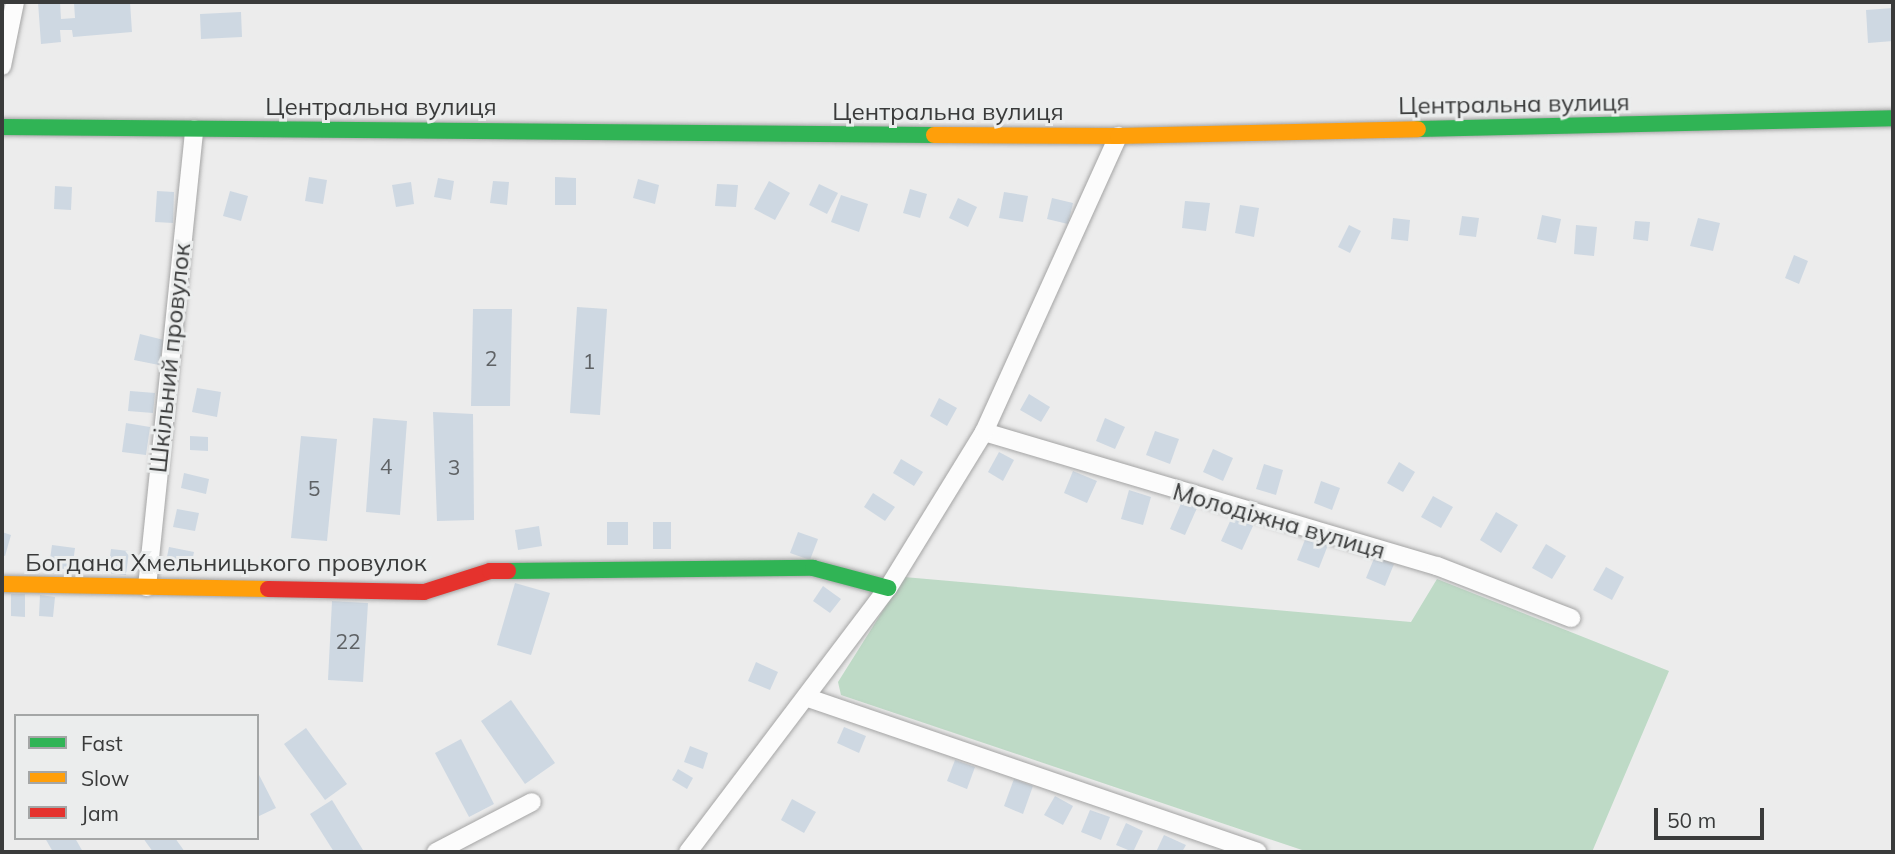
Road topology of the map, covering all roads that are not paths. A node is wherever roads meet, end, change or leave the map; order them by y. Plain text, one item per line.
1 (15, 2) edge
2 (2, 66) edge
3 (1893, 118) edge
4 (2, 127) edge
5 (194, 128) junction
6 (1118, 136) junction
7 (984, 432) junction
8 (2, 584) edge
9 (147, 587) junction
10 (888, 588) junction
11 (1571, 618) dead end
12 (807, 698) junction
13 (531, 802) dead end
14 (436, 852) edge
15 (688, 852) edge
16 (1257, 852) edge

1 - 2 street
3 - 6 street, Центральна вулиця
4 - 5 street, Центральна вулиця
5 - 6 street, Центральна вулиця
5 - 9 street, Шкільний провулок
6 - 7 street
7 - 10 street
7 - 11 street, Молодіжна вулиця
8 - 9 street, Богдана Хмельницького провулок
9 - 10 street, Богдана Хмельницького провулок
10 - 12 street
12 - 15 street
12 - 16 street
13 - 14 street

